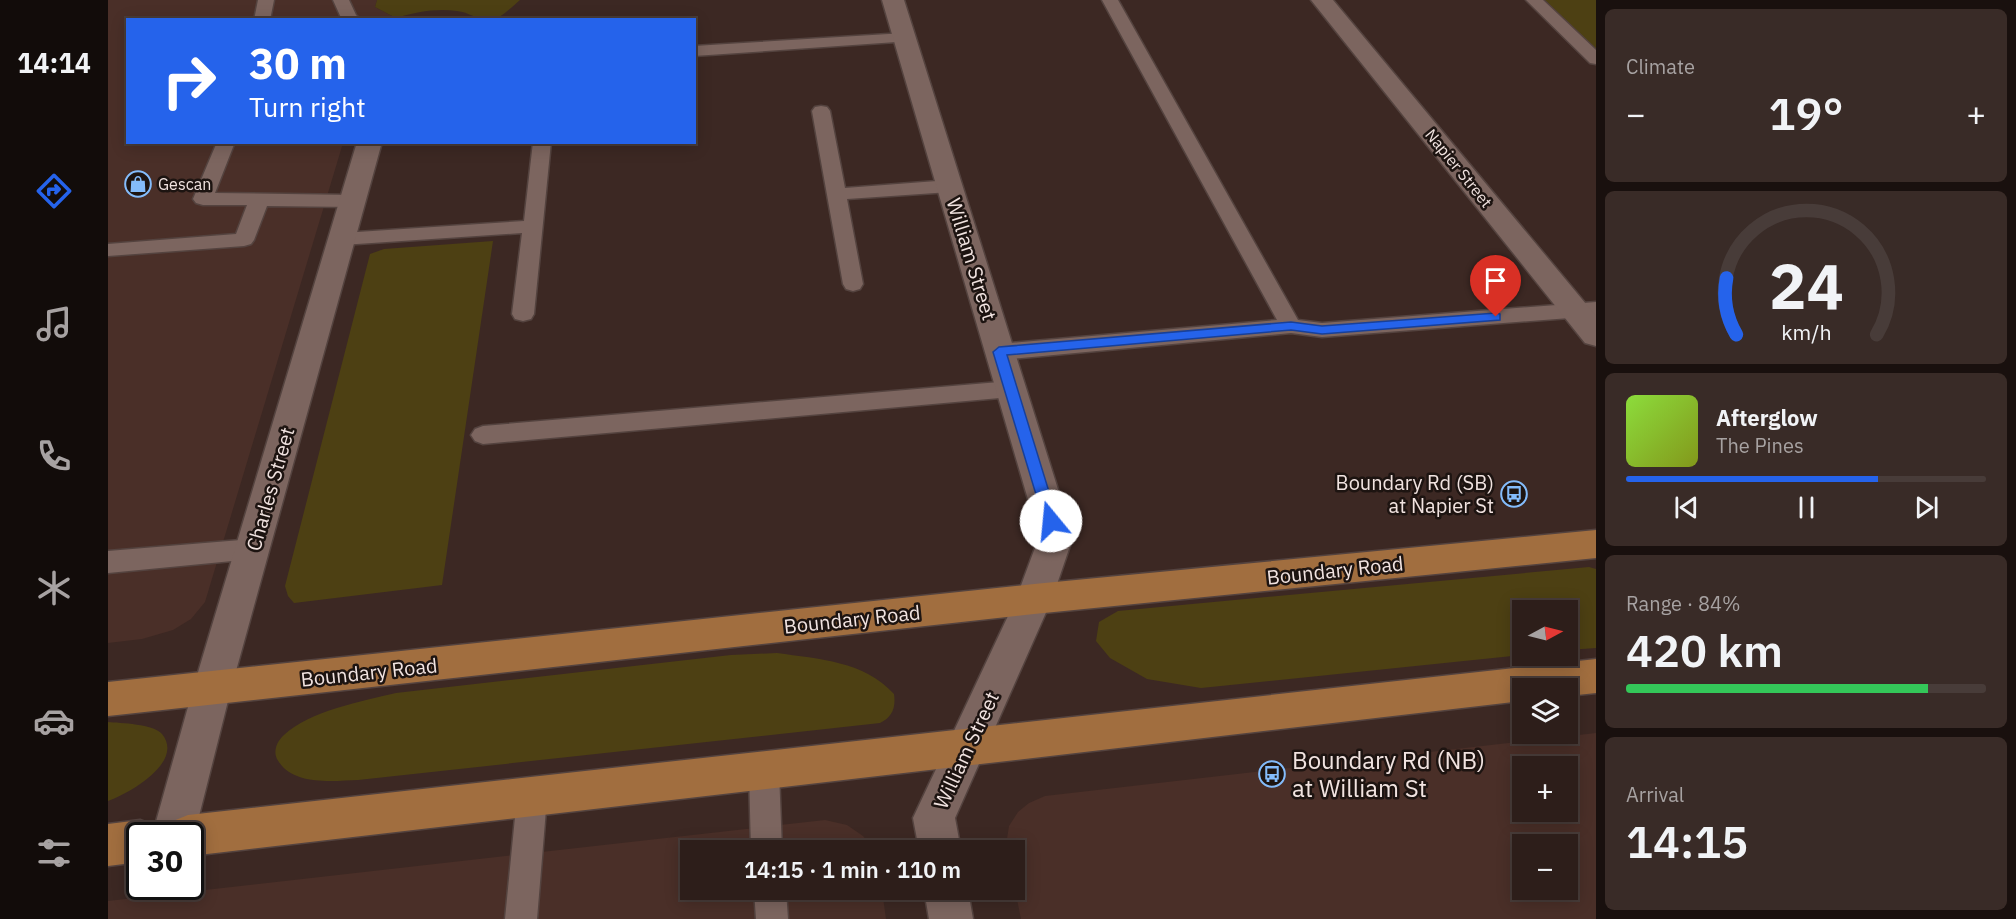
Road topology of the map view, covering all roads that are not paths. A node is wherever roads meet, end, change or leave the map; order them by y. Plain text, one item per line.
1 (266, 0) edge
2 (341, 0) edge
3 (893, 0) edge
4 (1110, 0) edge
5 (1322, 0) edge
6 (1534, 0) edge
7 (262, 18) edge
8 (349, 18) edge
9 (905, 38) junction
10 (696, 51) edge
11 (1596, 59) edge
12 (821, 111) dead end
13 (225, 144) edge
14 (369, 144) edge
15 (542, 144) edge
16 (950, 186) junction
17 (836, 194) junction
18 (259, 200) junction
19 (353, 201) junction
20 (533, 226) junction
21 (342, 239) junction
22 (108, 250) edge
23 (853, 284) dead end
24 (1586, 310) edge
25 (523, 314) dead end
26 (1291, 326) junction
27 (1596, 336) edge
28 (999, 352) junction
29 (1011, 389) junction
30 (483, 435) dead end
31 (1596, 544) edge
32 (252, 549) junction
33 (108, 562) edge
34 (1034, 600) junction
35 (1596, 676) edge
36 (212, 688) junction
37 (108, 699) edge
38 (968, 748) junction
39 (765, 772) junction
40 (532, 797) junction
41 (177, 822) edge
42 (204, 834) edge
43 (767, 840) edge
44 (938, 840) edge
45 (126, 843) edge
46 (108, 845) edge
47 (771, 900) edge
48 (948, 900) edge
49 (521, 919) edge
50 (772, 919) edge
51 (951, 919) edge

1 - 7 lane
2 - 8 lane
3 - 9 street, William Street
4 - 26 lane
5 - 24 street, Napier Street
6 - 11 lane
9 - 10 lane
9 - 16 street, William Street
12 - 17 lane
13 - 18 lane
14 - 19 street, Charles Street
15 - 20 lane
16 - 17 lane
16 - 28 street, William Street
17 - 23 lane
18 - 19 lane
18 - 22 lane
19 - 21 street, Charles Street
20 - 21 lane
20 - 25 lane
21 - 32 street, Charles Street
24 - 26 lane
24 - 27 street, Napier Street
26 - 28 lane
28 - 29 street, William Street
29 - 30 lane
29 - 34 street, William Street
31 - 34 main road, Boundary Road
32 - 33 lane
32 - 36 street, Charles Street
34 - 36 main road, Boundary Road
34 - 38 street, William Street
35 - 38 main road
36 - 37 main road, Boundary Road
36 - 41 street, Charles Street
38 - 39 main road
38 - 44 street, William Street
39 - 40 main road
39 - 43 lane
40 - 42 main road
40 - 49 lane
45 - 46 main road
47 - 50 lane
48 - 51 street

